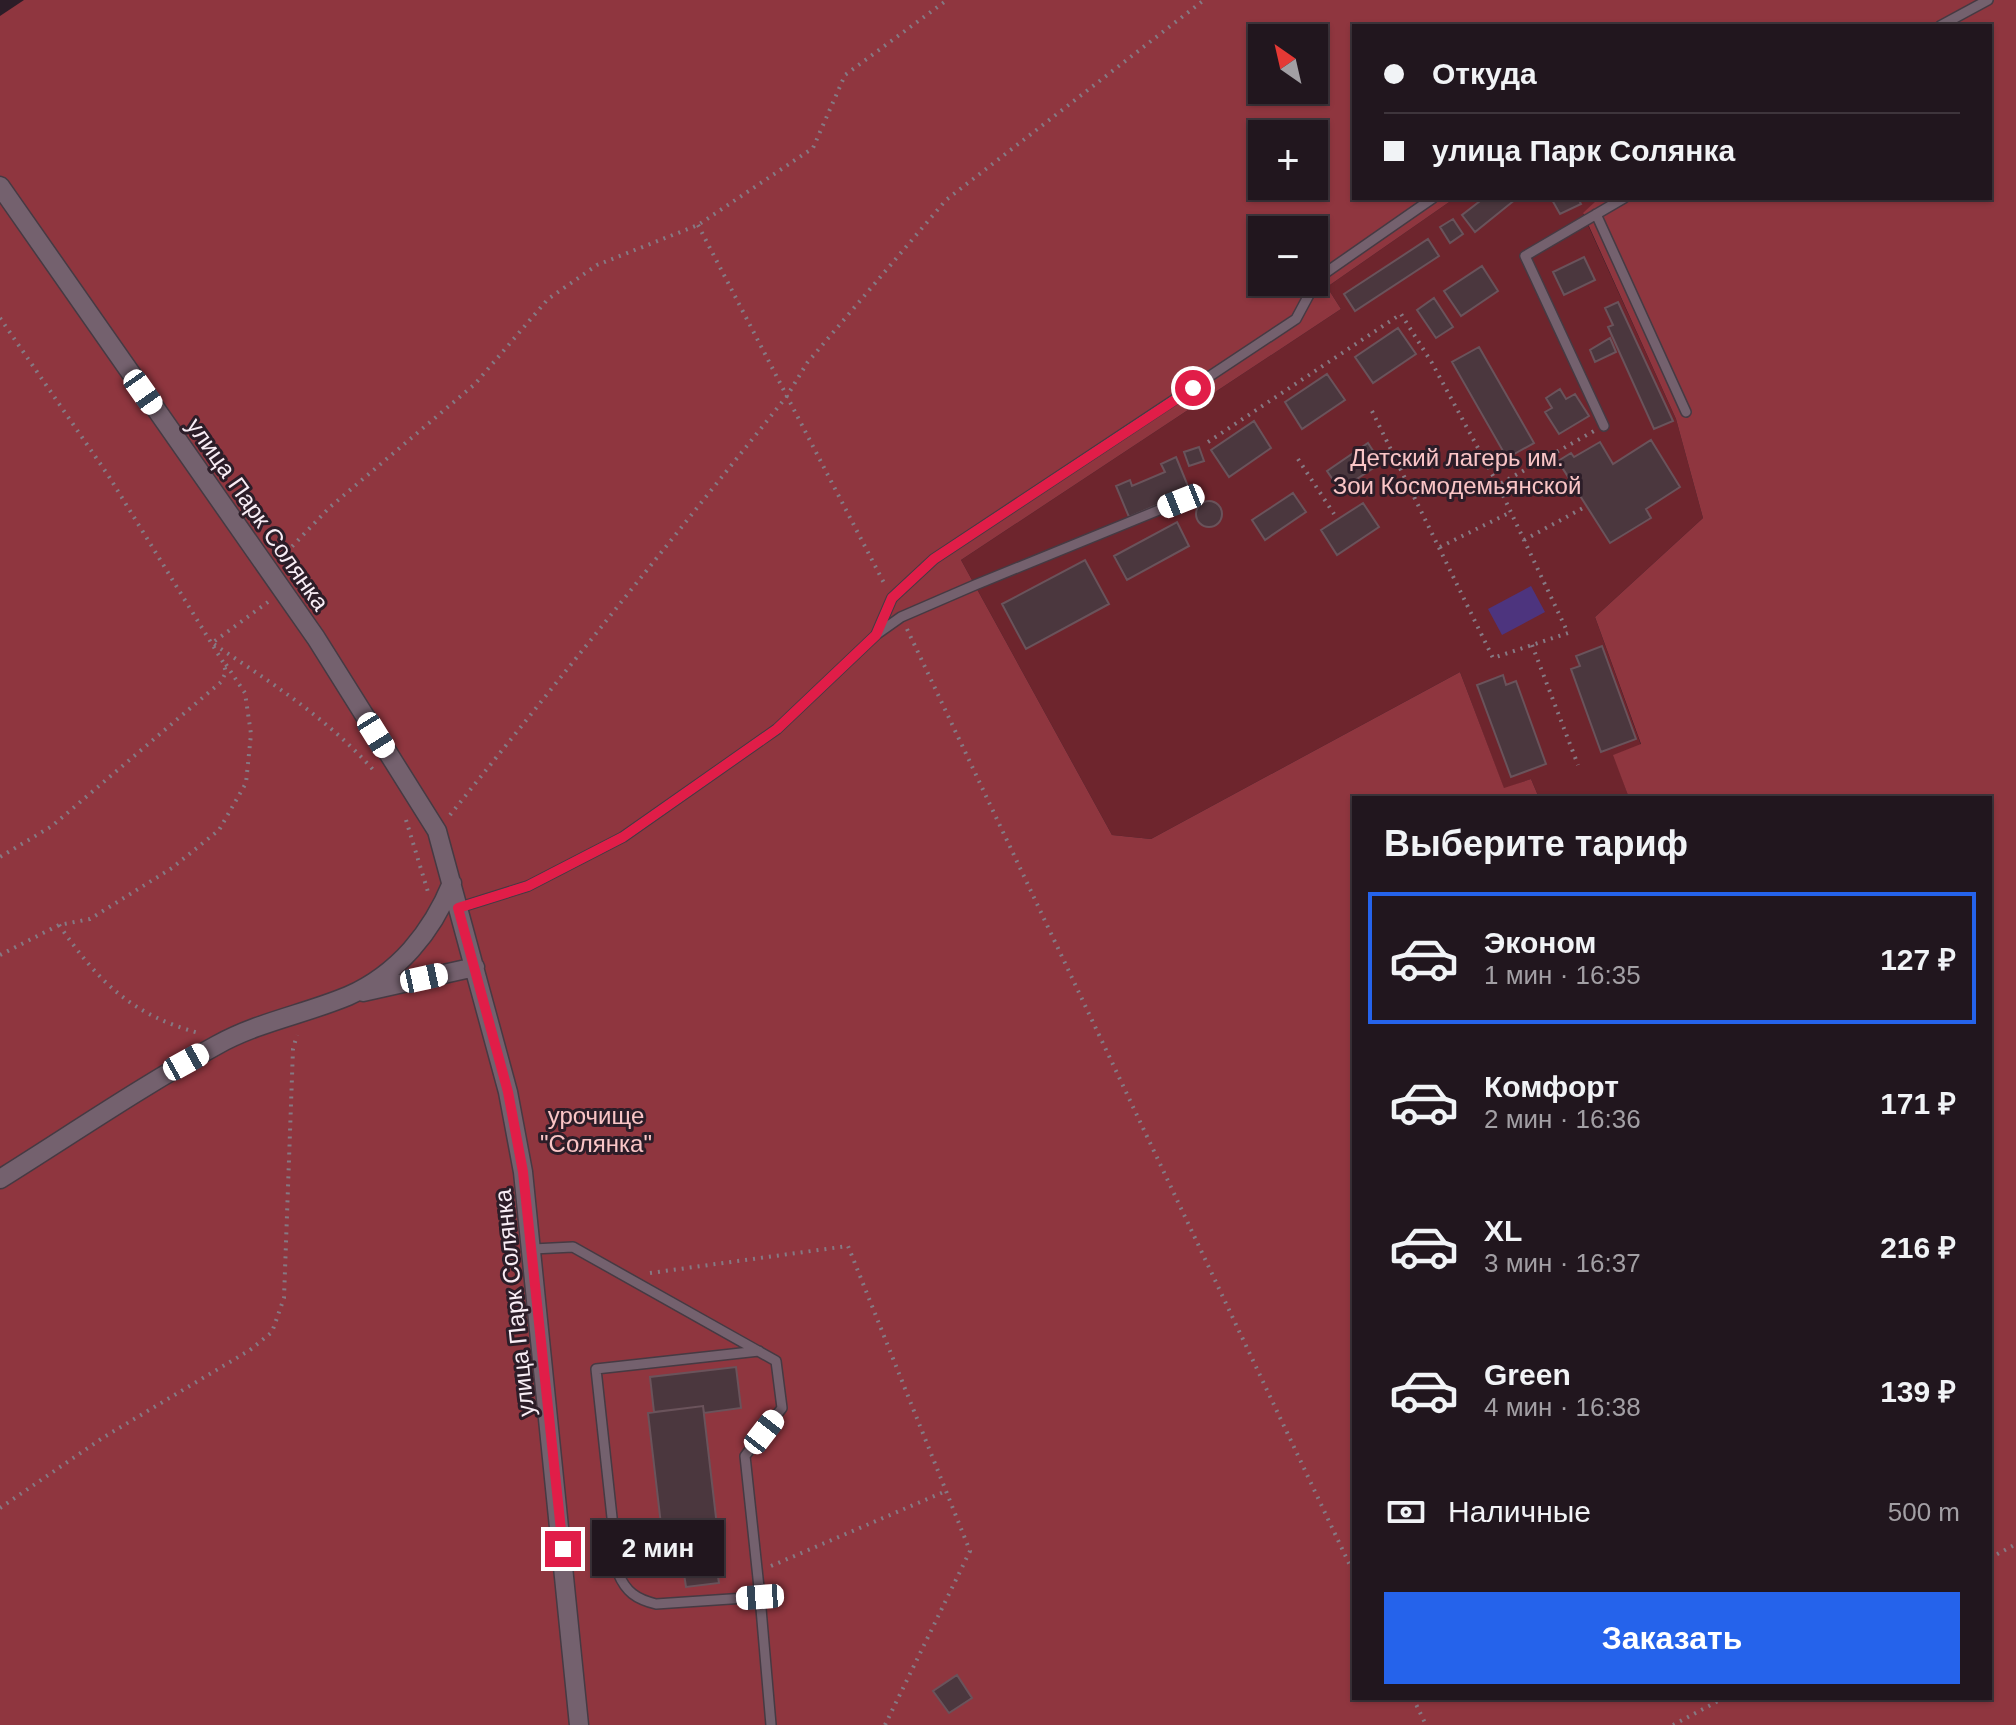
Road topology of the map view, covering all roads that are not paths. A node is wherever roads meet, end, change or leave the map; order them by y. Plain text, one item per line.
1 (1988, 0) edge
2 (1944, 24) edge
3 (0, 186) edge
4 (1430, 200) edge
5 (1620, 200) edge
6 (1596, 214) junction
7 (1686, 412) dead end
8 (1604, 426) road end
9 (1181, 501) dead end
10 (876, 635) junction
11 (452, 883) junction
12 (458, 908) junction
13 (475, 967) junction
14 (348, 996) junction
15 (0, 1179) edge
16 (533, 1249) junction
17 (759, 1351) junction
18 (760, 1597) junction
19 (579, 1725) edge
20 (771, 1725) edge

1 - 2 lane
3 - 11 street, улица Парк Солянка
4 - 10 lane
5 - 6 lane
6 - 7 lane
6 - 8 lane
9 - 10 lane
10 - 12 lane
11 - 12 street, улица Парк Солянка
11 - 14 street
12 - 13 street, улица Парк Солянка
13 - 14 street
13 - 16 street, улица Парк Солянка
14 - 15 street
16 - 17 lane
16 - 19 street, улица Парк Солянка
17 - 18 lane
17 - 18 lane
18 - 20 lane

